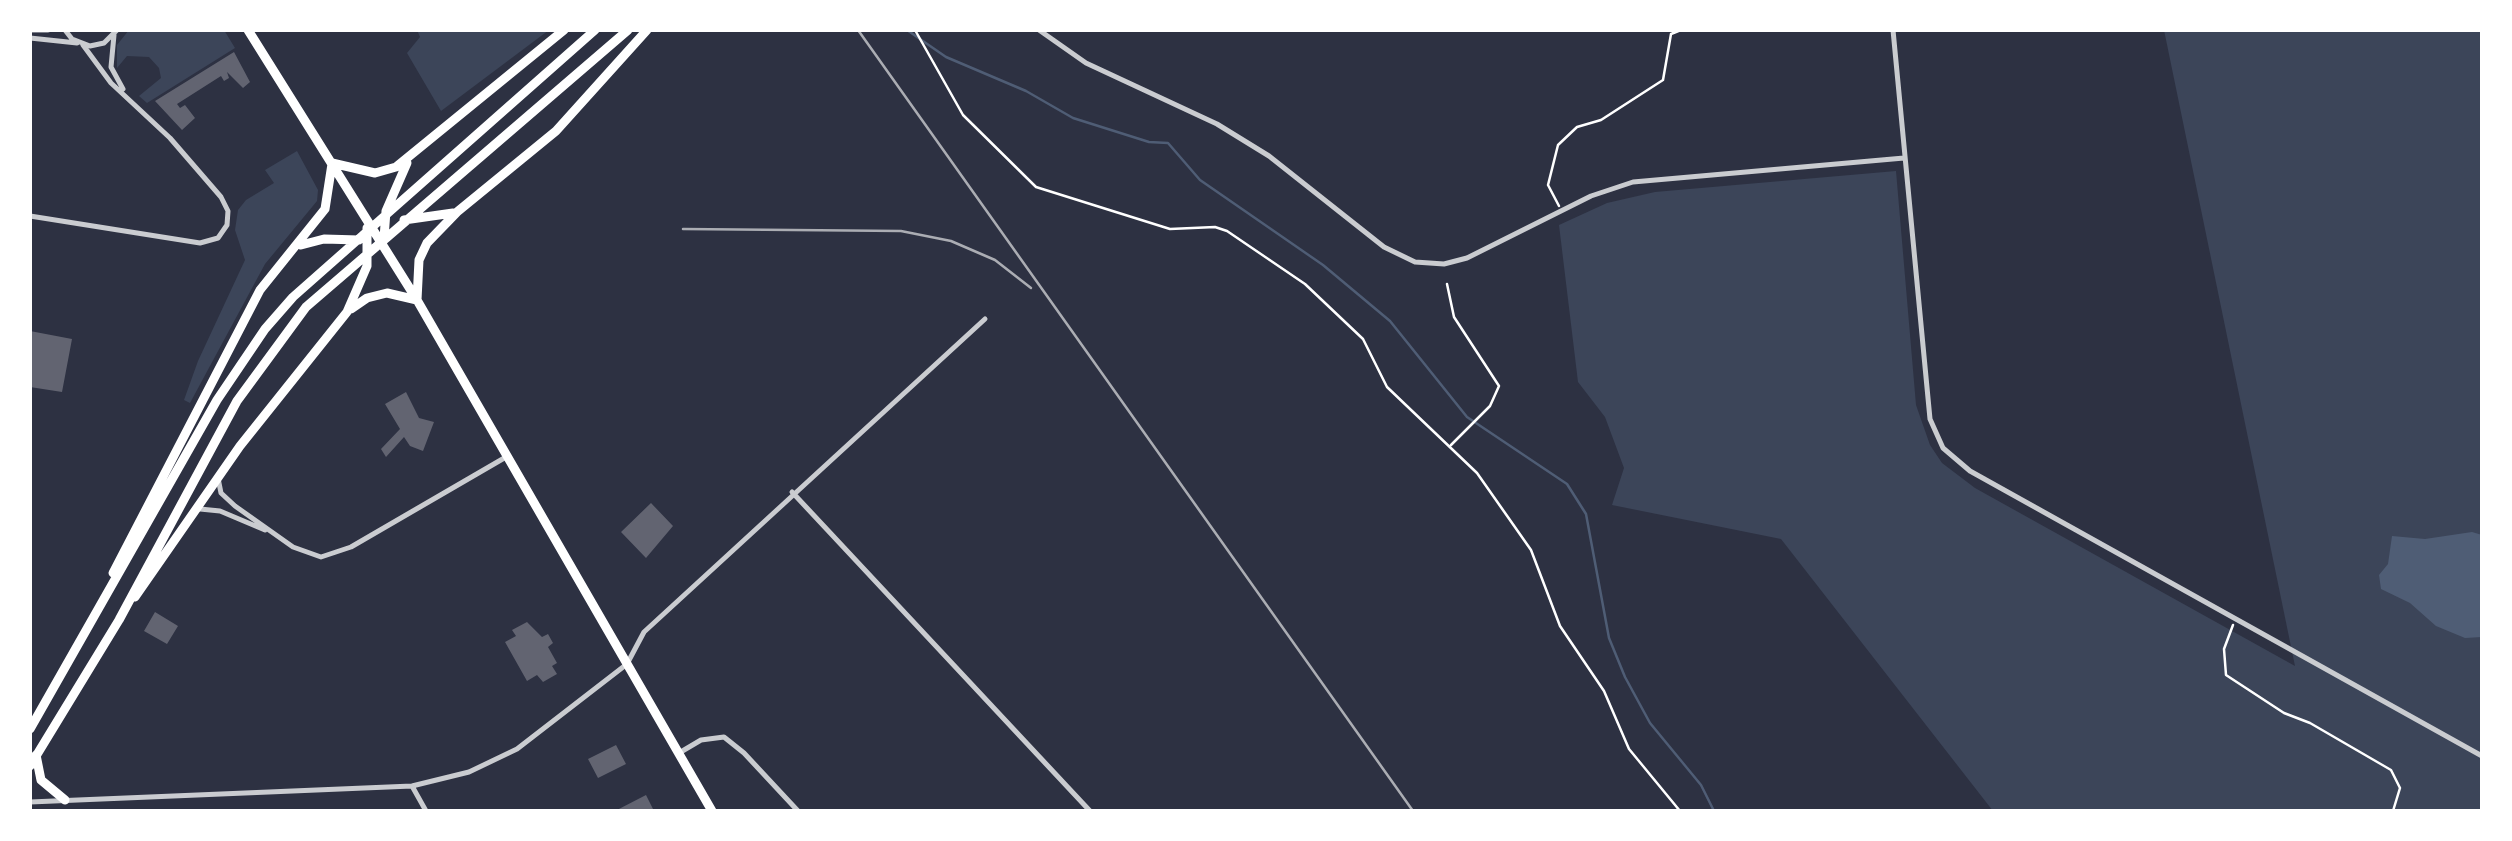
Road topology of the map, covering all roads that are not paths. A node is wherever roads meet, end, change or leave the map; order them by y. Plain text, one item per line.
1 (30, 30) edge
2 (48, 30) edge
3 (66, 30) edge
4 (248, 30) edge
5 (564, 30) edge
6 (595, 30) edge
7 (628, 30) edge
8 (647, 30) edge
9 (1039, 30) edge
10 (1893, 30) edge
11 (116, 32) edge
12 (30, 38) edge
13 (82, 44) junction
14 (127, 96) junction
15 (412, 157) junction
16 (1904, 158) junction
17 (332, 163) junction
18 (359, 206) junction
19 (457, 212) junction
20 (30, 216) edge
21 (385, 218) junction
22 (368, 242) junction
23 (298, 246) junction
24 (386, 252) junction
25 (417, 300) junction
26 (347, 312) junction
27 (984, 319) dead end
28 (506, 457) junction
29 (218, 476) junction
30 (792, 492) junction
31 (196, 509) junction
32 (267, 531) junction
33 (119, 620) junction
34 (74, 652) junction
35 (627, 664) junction
36 (30, 729) edge
37 (679, 754) junction
38 (36, 755) junction
39 (2482, 756) edge
40 (30, 766) edge
41 (412, 786) junction
42 (65, 800) junction
43 (30, 802) edge
44 (426, 811) edge
45 (712, 811) edge
46 (798, 811) edge
47 (1090, 811) edge

1 - 2 street
3 - 13 street
4 - 17 main road
5 - 15 main road
6 - 34 main road
7 - 33 main road
8 - 19 main road
9 - 16 street
10 - 16 street
11 - 13 street
11 - 14 street
12 - 13 street
13 - 14 street
14 - 20 street
15 - 17 main road
15 - 21 main road
16 - 39 street
17 - 18 main road
17 - 23 main road
18 - 21 main road
18 - 22 main road
18 - 24 main road
19 - 21 main road
19 - 25 main road
21 - 24 main road
22 - 23 main road
22 - 24 main road
22 - 26 main road
23 - 34 main road
24 - 25 main road
25 - 26 main road
25 - 28 main road
26 - 29 main road
27 - 30 street
28 - 32 street
28 - 35 main road
29 - 31 main road
29 - 32 street
30 - 35 street
30 - 47 street
31 - 32 street
31 - 33 main road
33 - 38 main road
34 - 36 main road
35 - 37 main road
35 - 41 street
37 - 45 main road
37 - 46 street
38 - 40 main road
38 - 42 main road
41 - 42 street
41 - 44 street
42 - 43 street

